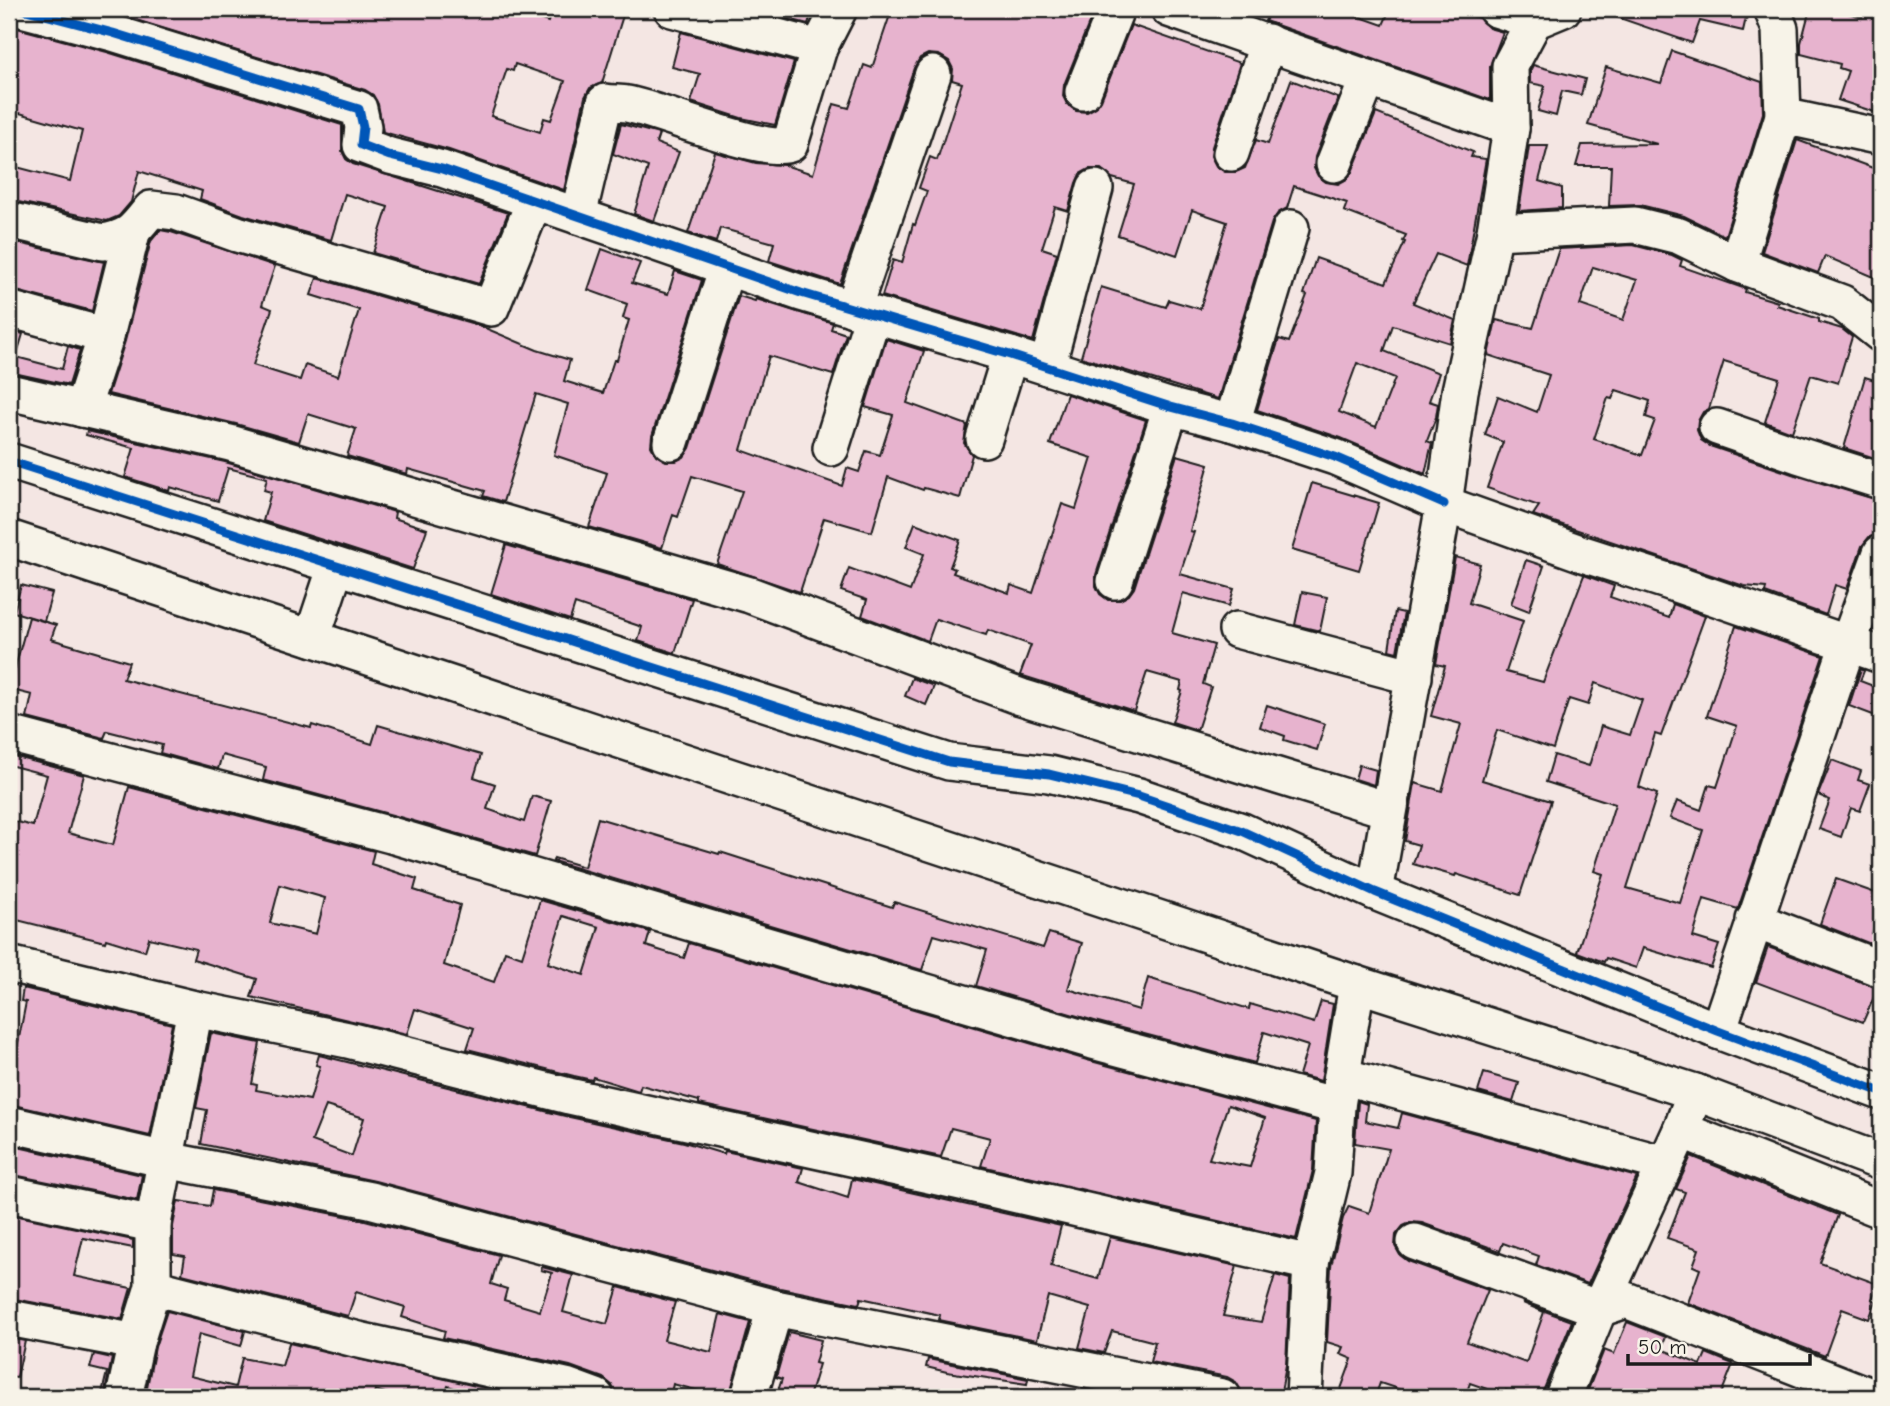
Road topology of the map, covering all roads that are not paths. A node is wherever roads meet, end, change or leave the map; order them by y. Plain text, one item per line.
1 (22, 9) edge
2 (672, 9) edge
3 (839, 9) edge
4 (1116, 9) edge
5 (1169, 9) edge
6 (1496, 9) edge
7 (1772, 9) edge
8 (1548, 15) edge
9 (1268, 42) junction
10 (819, 48) junction
11 (933, 74) dead end
12 (1368, 78) junction
13 (1083, 92) dead end
14 (1783, 116) junction
15 (1511, 128) junction
16 (1881, 136) edge
17 (1231, 153) dead end
18 (1334, 164) dead end
19 (1095, 188) dead end
20 (534, 202) junction
21 (578, 216) junction
22 (9, 220) edge
23 (1291, 228) dead end
24 (1495, 232) junction
25 (132, 233) junction
26 (1737, 264) junction
27 (727, 267) junction
28 (9, 309) edge
29 (863, 312) junction
30 (1881, 334) edge
31 (106, 336) junction
32 (1010, 355) junction
33 (1048, 367) junction
34 (9, 392) edge
35 (1171, 407) junction
36 (82, 409) junction
37 (1232, 423) junction
38 (1717, 427) dead end
39 (984, 439) dead end
40 (671, 442) dead end
41 (831, 448) dead end
42 (9, 461) edge
43 (1881, 481) edge
44 (1444, 504) junction
45 (9, 538) edge
46 (1881, 553) edge
47 (336, 566) junction
48 (1115, 580) dead end
49 (1237, 630) dead end
50 (312, 638) junction
51 (1848, 643) junction
52 (1881, 655) edge
53 (1413, 677) junction
54 (9, 734) edge
55 (1388, 810) junction
56 (1375, 892) junction
57 (1754, 920) junction
58 (9, 964) edge
59 (1881, 969) edge
60 (1357, 984) junction
61 (195, 1009) junction
62 (1718, 1031) junction
63 (1340, 1091) junction
64 (1695, 1091) junction
65 (1881, 1091) edge
66 (9, 1124) edge
67 (1681, 1130) junction
68 (166, 1160) junction
69 (1881, 1162) edge
70 (1665, 1164) junction
71 (9, 1194) edge
72 (1881, 1210) edge
73 (153, 1224) junction
74 (1415, 1242) dead end
75 (1311, 1263) junction
76 (153, 1287) junction
77 (775, 1308) junction
78 (1599, 1309) junction
79 (9, 1318) edge
80 (136, 1342) junction
81 (124, 1397) edge
82 (596, 1397) edge
83 (749, 1397) edge
84 (1222, 1397) edge
85 (1304, 1397) edge
86 (1563, 1397) edge
87 (1873, 1397) edge

1 - 20 street
2 - 10 street
3 - 10 street
4 - 13 street
5 - 9 street
6 - 8 street
7 - 14 street
8 - 15 street
9 - 12 street
9 - 17 street
10 - 21 street
11 - 29 street
12 - 15 street
12 - 18 street
14 - 16 street
14 - 26 street
15 - 24 street
19 - 33 street
20 - 21 street
20 - 25 street
21 - 27 street
22 - 25 street
23 - 37 street
24 - 26 street
24 - 44 street
25 - 31 street
26 - 30 street
27 - 29 street
27 - 40 street
28 - 31 street
29 - 32 street
29 - 41 street
31 - 36 street
32 - 33 street
32 - 39 street
33 - 35 street
34 - 36 street
35 - 37 street
35 - 48 street
36 - 55 street
37 - 44 street
38 - 43 street
42 - 47 street
44 - 51 street
44 - 53 street
45 - 50 street
46 - 51 street
47 - 50 street
47 - 56 street
49 - 53 street
50 - 60 street
51 - 52 street
51 - 57 street
53 - 55 street
54 - 63 street
55 - 56 street
56 - 62 street
57 - 59 street
57 - 62 street
58 - 61 street
60 - 63 street
60 - 64 street
61 - 68 street
61 - 75 street
62 - 65 street
63 - 70 street
63 - 75 street
64 - 67 street
64 - 69 street
66 - 68 street
67 - 70 street
67 - 72 street
68 - 73 street
68 - 77 street
70 - 78 street
71 - 73 street
73 - 76 street
74 - 78 street
75 - 85 street
76 - 80 street
76 - 82 street
77 - 83 street
77 - 84 street
78 - 86 street
78 - 87 street
79 - 80 street
80 - 81 street

